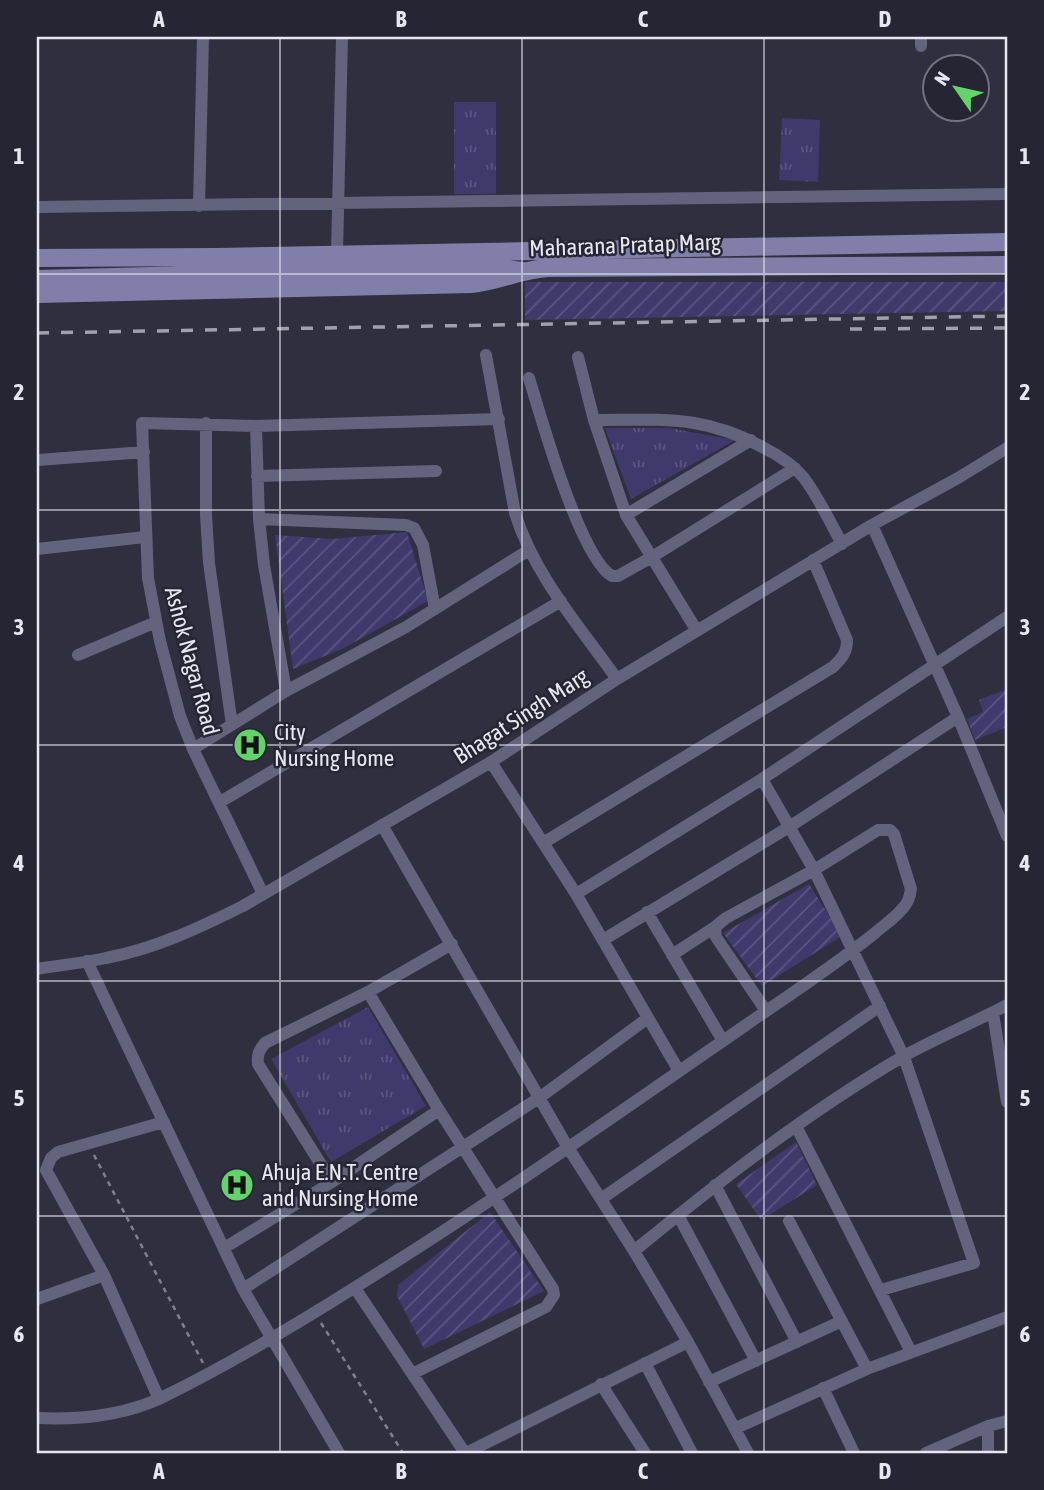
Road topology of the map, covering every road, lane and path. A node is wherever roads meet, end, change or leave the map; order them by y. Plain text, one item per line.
1 (203, 37) edge
2 (342, 37) edge
3 (1007, 194) edge
4 (339, 205) junction
5 (199, 206) junction
6 (37, 207) edge
7 (975, 242) junction
8 (1007, 242) edge
9 (786, 246) junction
10 (337, 254) junction
11 (37, 258) edge
12 (973, 265) junction
13 (1007, 265) edge
14 (786, 266) junction
15 (524, 271) junction
16 (37, 279) edge
17 (37, 294) edge
18 (486, 355) dead end
19 (578, 357) dead end
20 (529, 378) dead end
21 (499, 419) junction
22 (594, 420) junction
23 (206, 424) junction
24 (256, 426) junction
25 (751, 440) junction
26 (1007, 448) edge
27 (144, 452) junction
28 (38, 460) edge
29 (794, 468) junction
30 (436, 471) dead end
31 (257, 476) junction
32 (626, 515) junction
33 (259, 519) junction
34 (872, 525) junction
35 (145, 537) junction
36 (842, 544) junction
37 (37, 549) edge
38 (529, 550) junction
39 (652, 557) junction
40 (813, 560) junction
41 (561, 601) junction
42 (435, 609) junction
43 (1007, 617) edge
44 (156, 622) junction
45 (697, 631) junction
46 (78, 655) dead end
47 (934, 666) junction
48 (617, 679) junction
49 (286, 691) junction
50 (958, 717) junction
51 (232, 725) junction
52 (193, 749) junction
53 (491, 762) junction
54 (762, 779) junction
55 (220, 802) junction
56 (1002, 811) edge
57 (382, 825) junction
58 (789, 827) junction
59 (1007, 836) edge
60 (543, 844) junction
61 (814, 870) junction
62 (263, 894) junction
63 (576, 894) junction
64 (647, 912) junction
65 (715, 927) junction
66 (603, 940) junction
67 (452, 944) junction
68 (854, 950) junction
69 (672, 955) junction
70 (87, 961) junction
71 (37, 969) edge
72 (368, 992) junction
73 (1007, 1005) edge
74 (880, 1006) junction
75 (766, 1011) junction
76 (993, 1013) junction
77 (648, 1017) junction
78 (723, 1041) junction
79 (904, 1057) junction
80 (679, 1071) junction
81 (539, 1098) junction
82 (1007, 1102) edge
83 (439, 1111) junction
84 (164, 1122) junction
85 (796, 1126) junction
86 (88, 1144) junction
87 (567, 1146) junction
88 (462, 1147) junction
89 (332, 1182) junction
90 (715, 1185) junction
91 (494, 1197) junction
92 (601, 1199) junction
93 (678, 1215) junction
94 (789, 1221) dead end
95 (224, 1248) junction
96 (634, 1251) junction
97 (104, 1275) junction
98 (355, 1288) junction
99 (243, 1289) junction
100 (881, 1290) junction
101 (37, 1299) edge
102 (314, 1312) junction
103 (1007, 1317) edge
104 (842, 1321) junction
105 (270, 1339) junction
106 (688, 1342) junction
107 (797, 1342) junction
108 (911, 1352) junction
109 (756, 1361) junction
110 (645, 1363) junction
111 (867, 1369) junction
112 (207, 1373) junction
113 (414, 1373) junction
114 (709, 1382) junction
115 (601, 1384) junction
116 (823, 1388) junction
117 (159, 1399) junction
118 (37, 1418) edge
119 (1007, 1421) edge
120 (988, 1426) junction
121 (736, 1428) junction
122 (339, 1453) edge
123 (402, 1453) edge
124 (465, 1453) edge
125 (645, 1453) edge
126 (692, 1453) edge
127 (748, 1453) edge
128 (854, 1453) edge
129 (927, 1453) edge
130 (988, 1453) edge

1 - 5 street
2 - 4 street
3 - 4 street
4 - 5 street
4 - 10 street
5 - 6 street
7 - 8 main road, Maharana Pratap Marg
7 - 9 main road, Maharana Pratap Marg
7 - 12 main road
9 - 10 main road, Maharana Pratap Marg
9 - 14 main road
10 - 11 main road, Maharana Pratap Marg
12 - 13 main road, Maharana Pratap Marg
12 - 14 main road, Maharana Pratap Marg
14 - 15 main road, Maharana Pratap Marg
15 - 16 main road
15 - 17 main road, Maharana Pratap Marg
18 - 21 street
19 - 22 street
20 - 39 street
21 - 24 street
21 - 38 street
22 - 25 street
22 - 32 street
23 - 24 street
23 - 27 street, Ashok Nagar Road
23 - 51 street
24 - 31 street
25 - 29 street
25 - 32 street
26 - 34 street, Bhagat Singh Marg
27 - 28 street
27 - 35 street, Ashok Nagar Road
29 - 36 street
29 - 39 street
30 - 31 street
31 - 33 street
32 - 39 street
33 - 42 street
33 - 49 street
34 - 36 street, Bhagat Singh Marg
34 - 47 street
35 - 37 street
35 - 44 street, Ashok Nagar Road
36 - 40 street, Bhagat Singh Marg
38 - 41 street
38 - 42 street
39 - 45 street
40 - 45 street, Bhagat Singh Marg
40 - 60 street
41 - 48 street
41 - 55 street
42 - 49 street
43 - 47 street
44 - 46 street
44 - 52 street, Ashok Nagar Road
45 - 48 street, Bhagat Singh Marg
47 - 50 street
47 - 54 street
48 - 53 street, Bhagat Singh Marg
49 - 51 street
50 - 56 street
50 - 58 street
51 - 52 street
52 - 55 street, Ashok Nagar Road
53 - 57 street, Bhagat Singh Marg
53 - 60 street
54 - 58 street
54 - 63 street
55 - 62 street, Ashok Nagar Road
56 - 59 street
57 - 62 street, Bhagat Singh Marg
57 - 67 street
58 - 61 street
58 - 64 street
60 - 63 street
61 - 65 street
61 - 68 street
61 - 68 street
62 - 70 street, Bhagat Singh Marg
63 - 66 street
64 - 66 street
64 - 69 street
65 - 69 street
65 - 75 street
66 - 77 street
67 - 72 street
67 - 81 street
68 - 74 street
68 - 75 street
69 - 78 street
70 - 71 street, Bhagat Singh Marg
70 - 84 street
72 - 83 street
72 - 89 street
73 - 76 street
74 - 79 street
74 - 92 street
75 - 78 street
76 - 79 street
76 - 82 street
77 - 80 street
77 - 81 street
78 - 80 street
79 - 85 street
79 - 100 street
80 - 87 street
81 - 87 street
81 - 88 street
83 - 88 street
83 - 89 street
84 - 86 street
84 - 95 street
85 - 90 street
85 - 100 street
86 - 97 street
86 - 112 path
87 - 91 street
87 - 92 street
88 - 91 street
88 - 99 street
89 - 95 street
90 - 93 street
90 - 107 street
91 - 98 street
91 - 113 street
92 - 96 street
93 - 96 street
93 - 109 street
94 - 104 street
95 - 99 street
96 - 106 street
97 - 101 street
97 - 117 street
98 - 102 street
98 - 113 street
99 - 105 street
100 - 108 street
102 - 105 street
102 - 123 path
103 - 108 street
104 - 107 street
104 - 111 street
105 - 112 street
105 - 122 street
106 - 110 street
106 - 114 street
107 - 109 street
108 - 111 street
109 - 114 street
110 - 115 street
110 - 126 street
111 - 116 street
112 - 117 street
113 - 124 street
114 - 121 street
115 - 124 street
115 - 125 street
116 - 121 street
116 - 128 street
117 - 118 street
119 - 120 street
120 - 129 street
120 - 130 street
121 - 127 street

